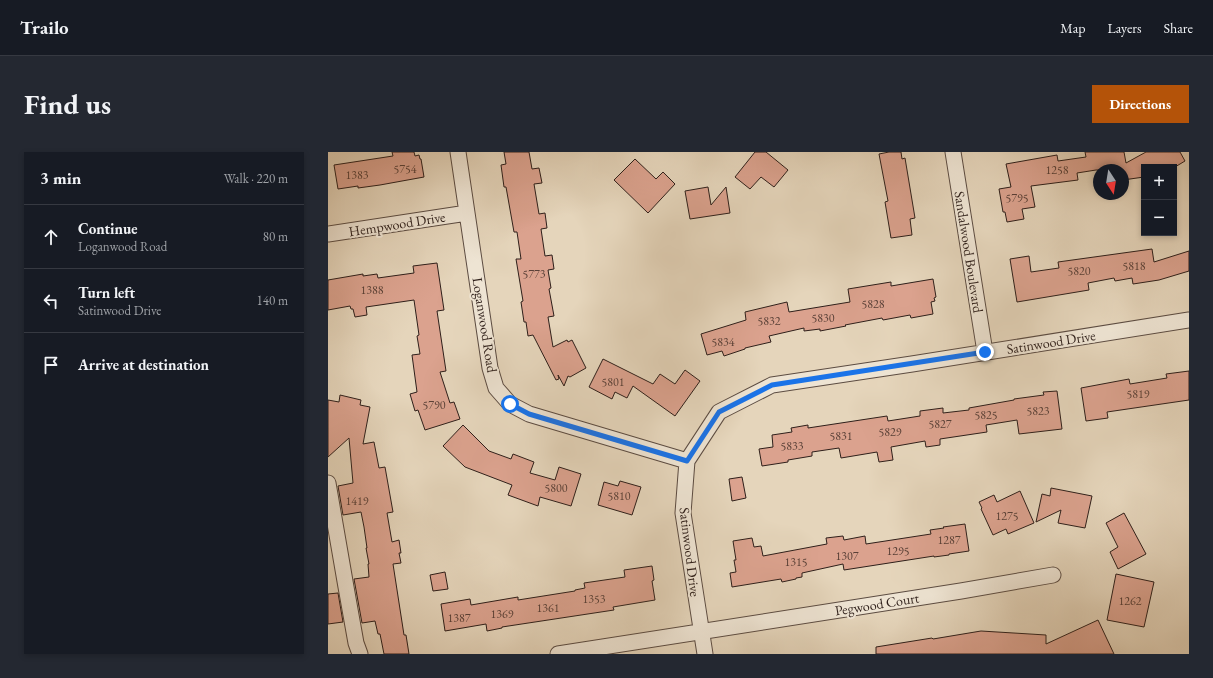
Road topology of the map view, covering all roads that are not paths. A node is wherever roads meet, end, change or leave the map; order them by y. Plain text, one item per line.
1 (458, 152) edge
2 (953, 152) edge
3 (467, 213) junction
4 (328, 234) edge
5 (1189, 320) edge
6 (985, 352) junction
7 (687, 461) junction
8 (328, 483) edge
9 (1053, 575) dead end
10 (701, 632) junction
11 (360, 654) edge
12 (558, 654) edge
13 (705, 654) edge

1 - 3 street, Loganwood Road
2 - 6 street, Sandalwood Boulevard
3 - 4 street, Hempwood Drive
3 - 7 street, Loganwood Road
5 - 6 street, Satinwood Drive
6 - 7 street, Satinwood Drive
7 - 10 street, Satinwood Drive
8 - 11 street
9 - 10 street, Pegwood Court
10 - 12 street, Pegwood Court
10 - 13 street, Satinwood Drive

